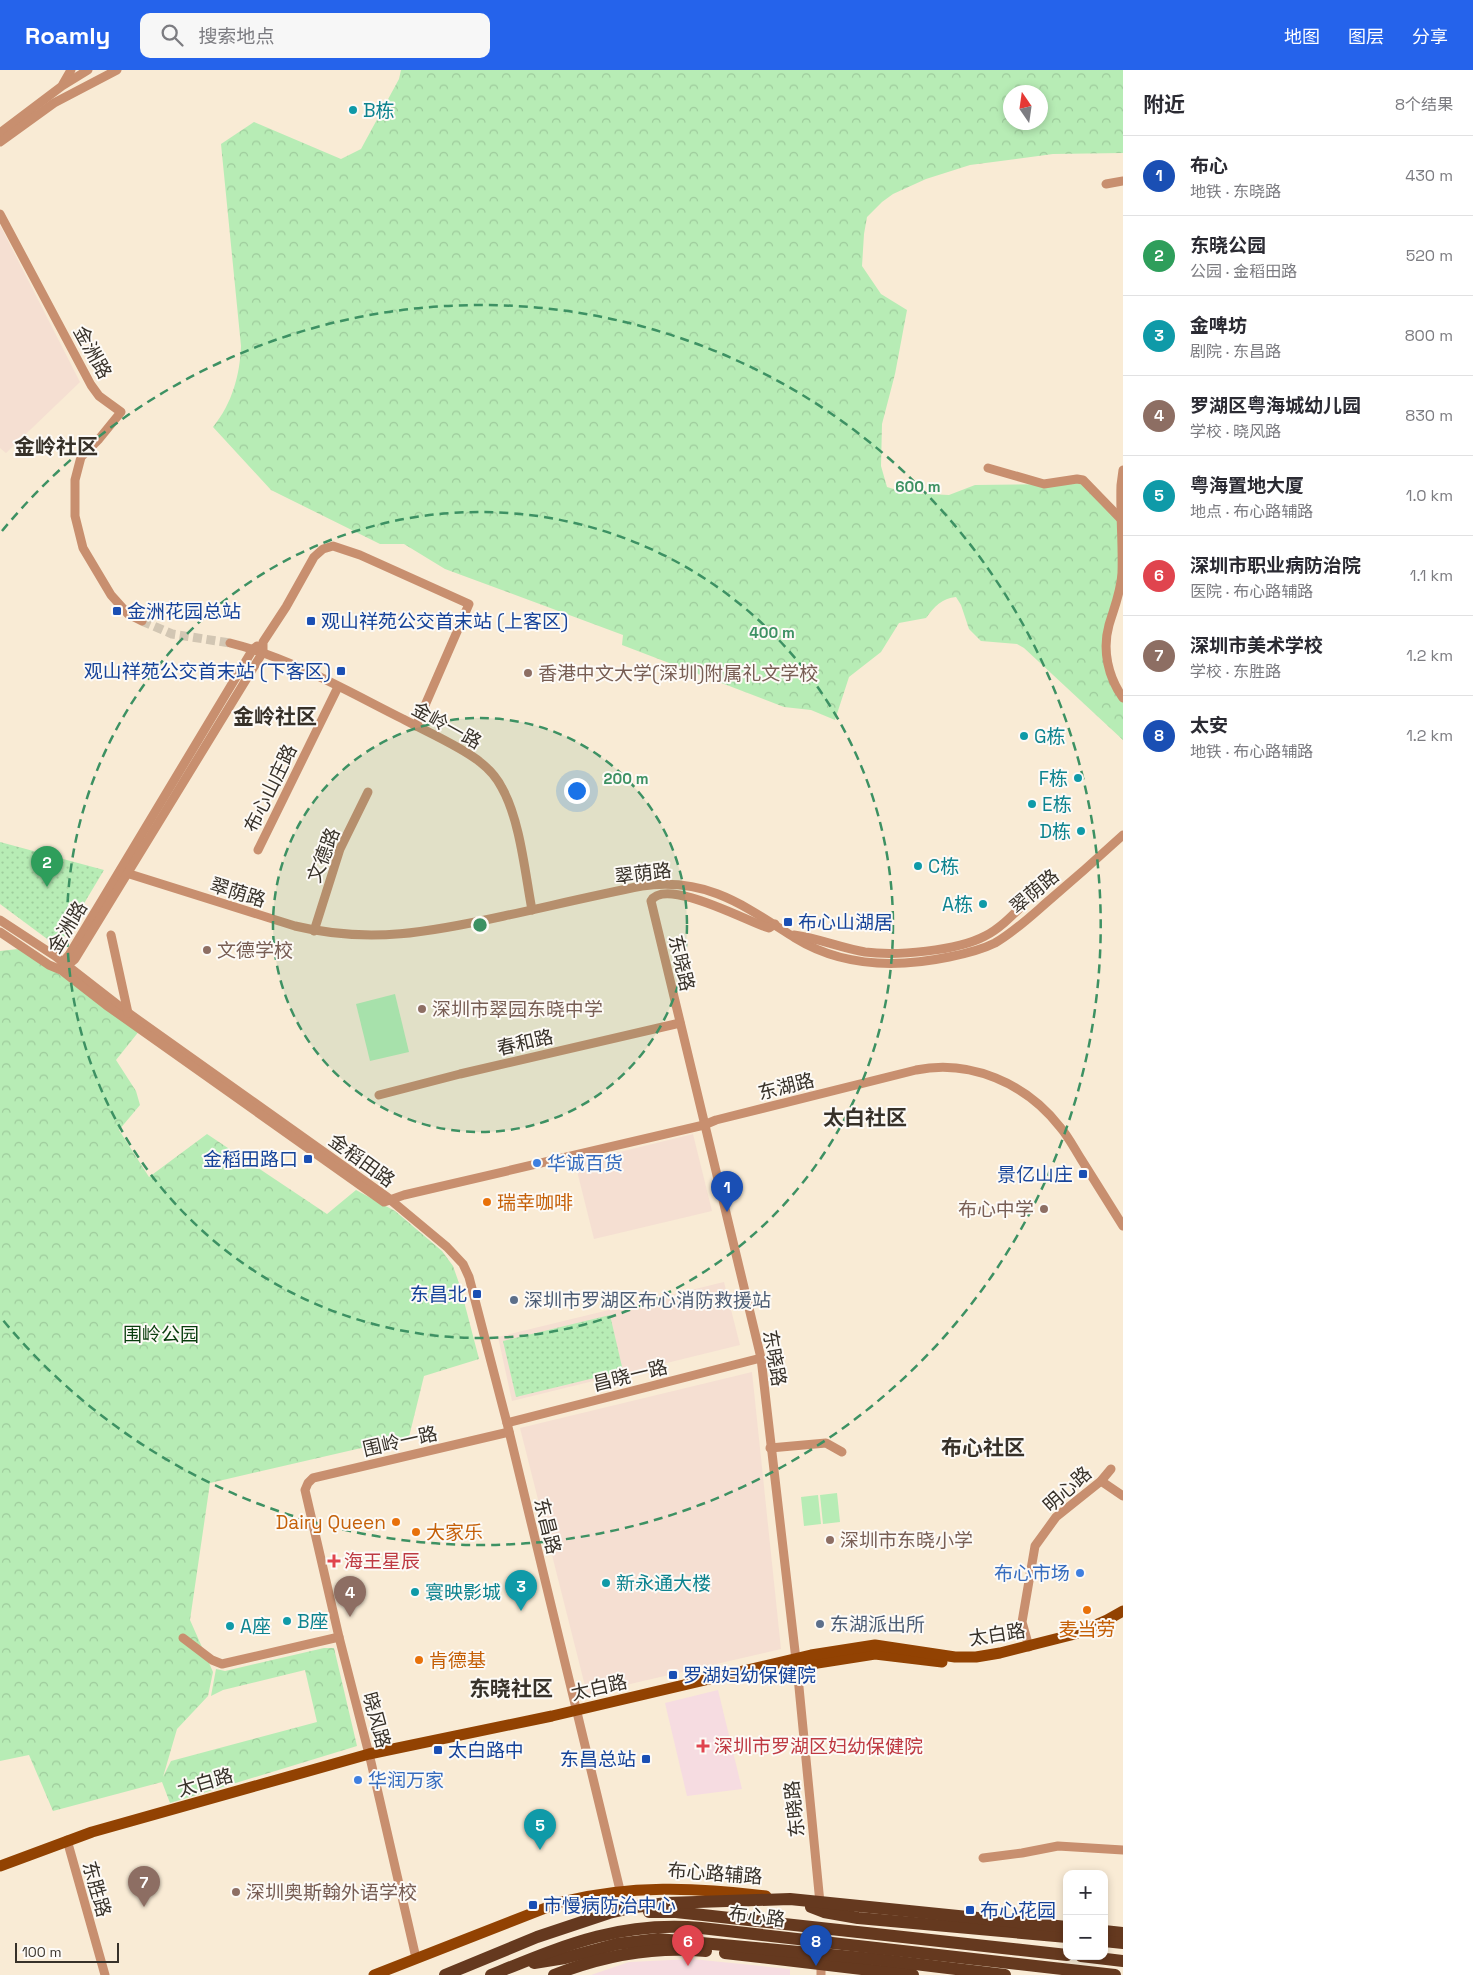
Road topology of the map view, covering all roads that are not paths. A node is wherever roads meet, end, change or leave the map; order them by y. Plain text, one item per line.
1 (71, 70) edge
2 (88, 70) edge
3 (117, 70) edge
4 (62, 86) junction
5 (0, 133) edge
6 (0, 142) edge
7 (1123, 181) edge
8 (1106, 184) dead end
9 (0, 214) edge
10 (988, 468) dead end
11 (1123, 470) edge
12 (1120, 518) junction
13 (142, 621) tunnel mouth
14 (230, 643) tunnel mouth
15 (263, 647) junction
16 (253, 649) junction
17 (338, 687) junction
18 (1123, 698) edge
19 (416, 726) junction
20 (368, 792) dead end
21 (1123, 835) edge
22 (258, 850) dead end
23 (124, 873) junction
24 (1032, 896) dead end
25 (532, 910) junction
26 (0, 920) edge
27 (775, 924) junction
28 (314, 931) junction
29 (0, 932) edge
30 (789, 934) junction
31 (111, 935) dead end
32 (64, 966) junction
33 (127, 1012) junction
34 (131, 1023) junction
35 (680, 1023) junction
36 (379, 1095) dead end
37 (704, 1125) junction
38 (391, 1201) junction
39 (1123, 1226) edge
40 (761, 1358) junction
41 (508, 1427) junction
42 (770, 1448) junction
43 (842, 1452) dead end
44 (1112, 1470) dead end
45 (1101, 1481) junction
46 (305, 1490) joint
47 (1123, 1496) edge
48 (1123, 1611) edge
49 (1123, 1618) edge
50 (339, 1637) junction
51 (183, 1638) dead end
52 (1029, 1647) junction
53 (796, 1662) junction
54 (577, 1713) junction
55 (370, 1758) junction
56 (68, 1844) junction
57 (1123, 1850) edge
58 (982, 1858) dead end
59 (0, 1866) edge
60 (0, 1873) edge
61 (620, 1890) junction
62 (790, 1899) junction
63 (820, 1903) junction
64 (584, 1922) junction
65 (1063, 1927) edge
66 (1108, 1931) edge
67 (1123, 1932) edge
68 (1063, 1937) edge
69 (1108, 1941) edge
70 (1123, 1942) edge
71 (1063, 1955) edge
72 (416, 1958) junction
73 (1108, 1959) edge
74 (1123, 1960) edge
75 (894, 1962) junction
76 (505, 1970) junction
77 (821, 1970) edge
78 (105, 1975) edge
79 (374, 1975) edge
80 (445, 1975) edge
81 (491, 1975) edge
82 (554, 1975) edge
83 (913, 1975) edge
84 (940, 1975) edge
85 (1005, 1975) edge
86 (1115, 1975) edge

1 - 4 street
2 - 4 street
3 - 6 street
4 - 5 street
7 - 8 street
9 - 13 street, 金洲路
10 - 12 street
11 - 12 street
12 - 18 street
14 - 16 street
15 - 16 street, 金岭一路
15 - 17 street, 金岭一路
15 - 19 street, 金洲路
15 - 23 street, 金洲路
16 - 23 street, 金洲路
17 - 19 street, 金岭一路
17 - 22 street, 布心山庄路
19 - 25 street, 金岭一路
20 - 28 street, 文德路
21 - 30 street, 翠荫路
23 - 28 street, 翠荫路
23 - 32 street, 金洲路
24 - 30 street
25 - 27 street, 翠荫路
25 - 28 street, 翠荫路
26 - 32 street, 金稻田路
27 - 30 street, 翠荫路
27 - 35 street, 东晓路
29 - 32 street, 金稻田路
31 - 33 street
32 - 33 street, 金稻田路
32 - 34 street, 金稻田路
33 - 34 street
33 - 38 street, 金稻田路
34 - 38 street, 金稻田路
35 - 36 street, 春和路
35 - 37 street, 东晓路
37 - 38 street, 东湖路
37 - 39 street, 东湖路
37 - 40 street, 东晓路
38 - 41 street, 东昌路
40 - 41 street, 昌晓一路
40 - 42 street, 东晓路
41 - 46 street, 围岭一路
41 - 54 street, 东昌路
42 - 43 street
42 - 53 street, 东晓路
44 - 45 street, 明心路
45 - 47 street
45 - 52 street, 明心路
46 - 50 street, 晓风路
48 - 52 main road, 太白路
49 - 53 main road, 太白路
50 - 51 street
50 - 55 street, 晓风路
52 - 53 main road, 太白路
53 - 54 main road, 太白路
53 - 63 street, 东晓路
54 - 55 main road, 太白路
54 - 61 street, 东昌路
55 - 56 main road, 太白路
55 - 72 street, 晓风路
56 - 59 main road, 太白路
56 - 60 main road, 太白路
56 - 78 street, 东胜路
57 - 58 street
61 - 62 main road, 布心路辅路
61 - 72 main road, 布心路辅路
62 - 63 highway, 布心路辅路
62 - 64 highway, 布心路
62 - 68 highway
63 - 65 highway, 布心路辅路
64 - 71 highway, 布心路
64 - 80 highway, 布心路
66 - 67 highway
69 - 70 highway
72 - 79 main road, 布心路辅路
73 - 74 highway
75 - 76 highway
75 - 84 highway
75 - 85 highway
76 - 81 highway, 布心路
76 - 86 highway, 布心路
77 - 82 highway
77 - 83 highway

